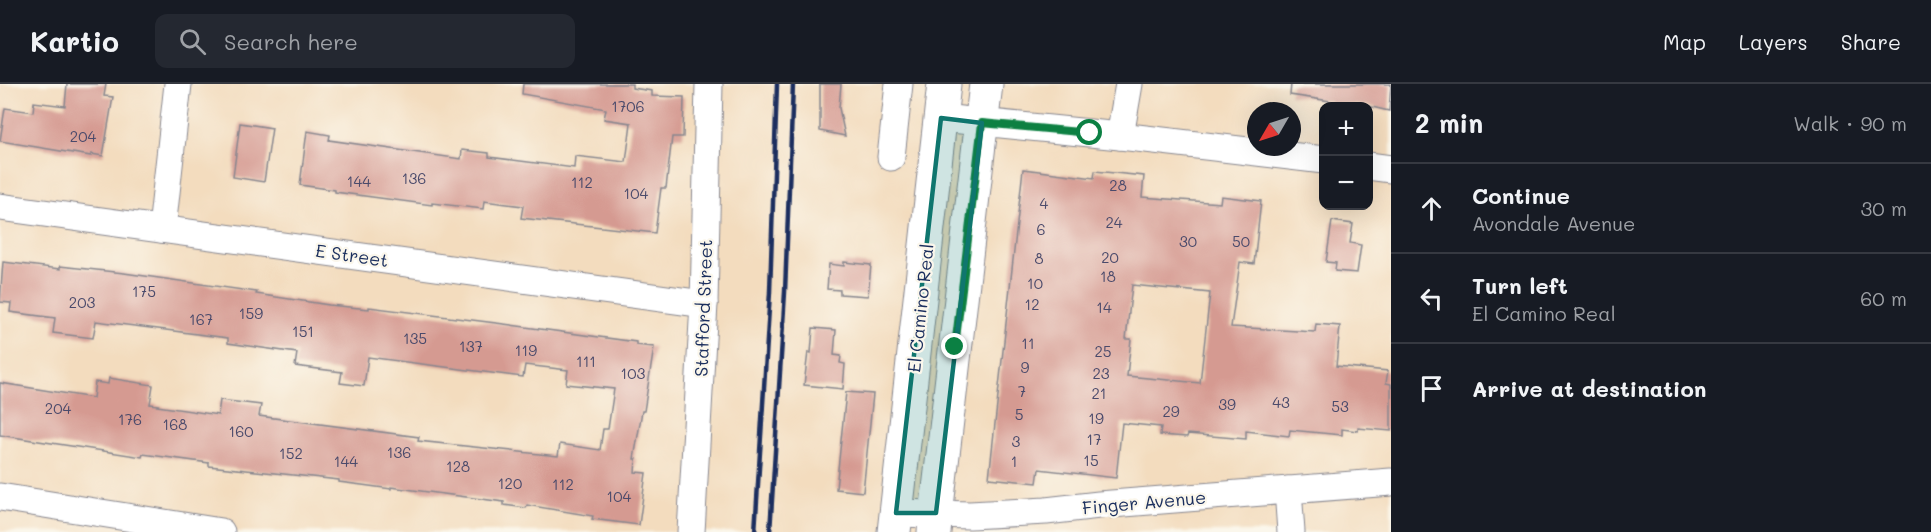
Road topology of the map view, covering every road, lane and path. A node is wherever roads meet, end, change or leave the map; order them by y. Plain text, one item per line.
1 (178, 84) edge
2 (709, 84) edge
3 (899, 84) edge
4 (944, 84) edge
5 (986, 84) edge
6 (1129, 84) edge
7 (941, 118) junction
8 (982, 123) junction
9 (1120, 136) junction
10 (891, 157) dead end
11 (1319, 160) edge
12 (1373, 167) edge
13 (1391, 169) edge
14 (0, 207) edge
15 (162, 229) junction
16 (704, 304) junction
17 (1391, 482) edge
18 (1288, 490) junction
19 (0, 497) edge
20 (895, 522) edge
21 (935, 523) edge
22 (220, 532) edge
23 (692, 532) edge
24 (1291, 532) edge

1 - 15 street
2 - 16 street, Stafford Street
3 - 10 street
4 - 7 main road, El Camino Real
5 - 8 main road
6 - 9 street
7 - 8 street
7 - 20 main road, El Camino Real
8 - 9 street
8 - 21 main road
9 - 11 street
12 - 13 street
14 - 15 street, E Street
15 - 16 street, E Street
16 - 23 street, Stafford Street
17 - 18 street, Finger Avenue
18 - 21 street, Finger Avenue
18 - 24 street
19 - 22 street
20 - 21 street, Finger Avenue

